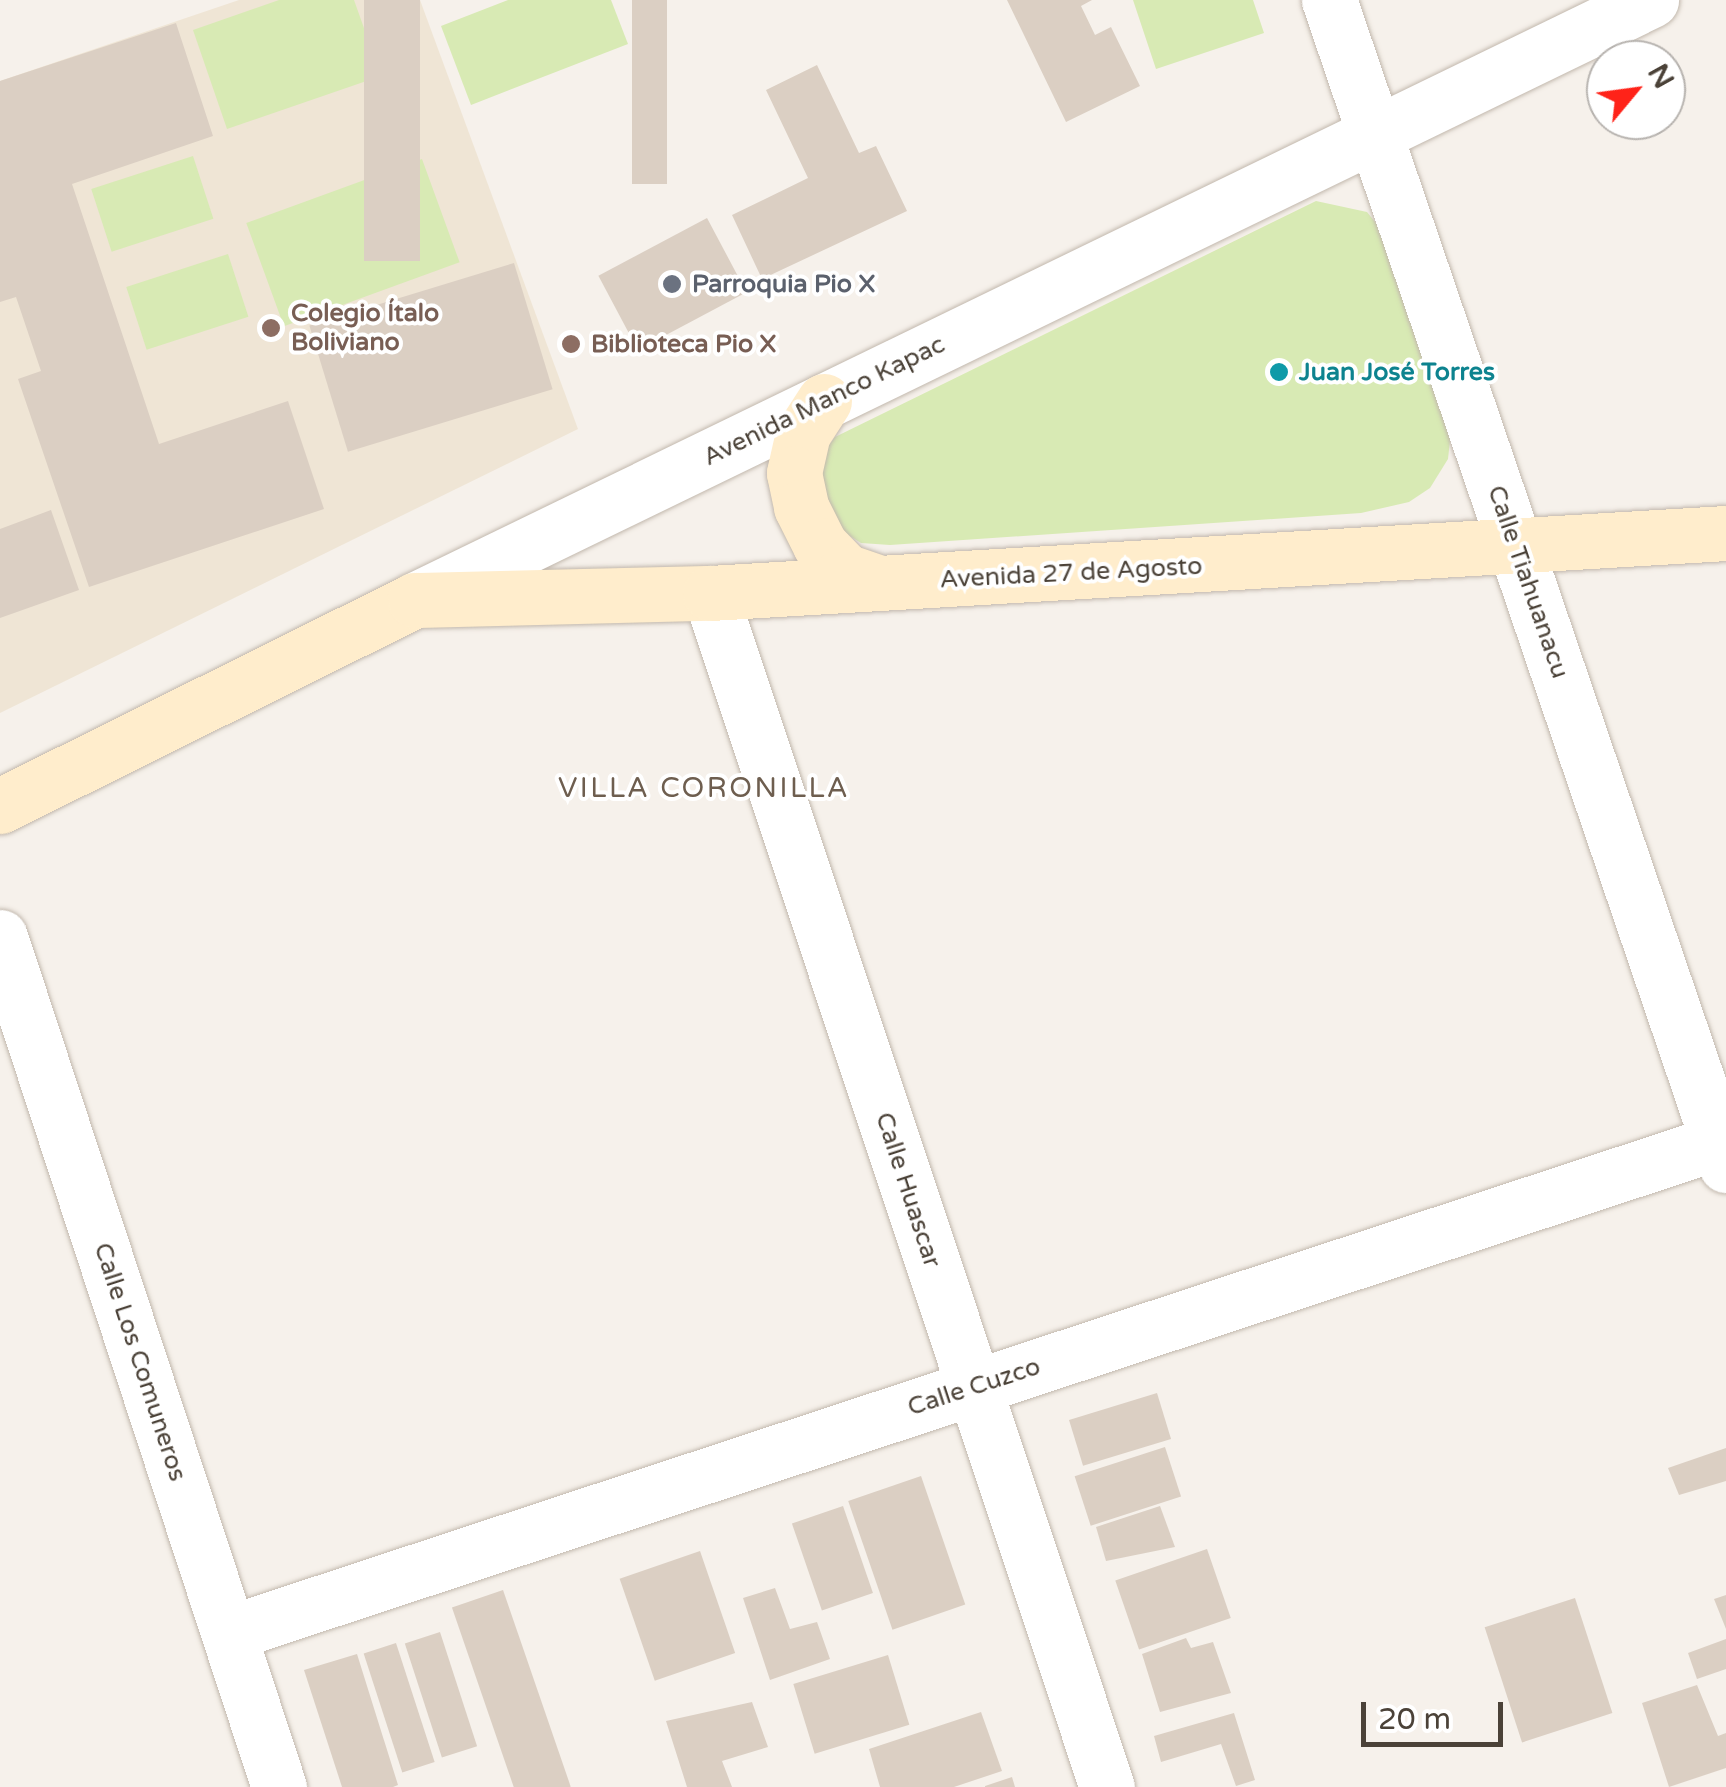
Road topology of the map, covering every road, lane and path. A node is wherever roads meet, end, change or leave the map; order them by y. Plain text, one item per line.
1 (1328, 0) edge
2 (1650, 0) edge
3 (1374, 135) junction
4 (824, 401) junction
5 (1726, 532) edge
6 (1516, 548) junction
7 (880, 583) junction
8 (710, 593) junction
9 (415, 600) junction
10 (0, 806) edge
11 (0, 937) edge
12 (1722, 1154) edge
13 (974, 1387) junction
14 (229, 1633) junction
15 (278, 1787) edge
16 (1107, 1787) edge

1 - 3 street, Calle Tiahuanacu
2 - 3 street, Avenida Manco Kapac
3 - 4 street, Avenida Manco Kapac
3 - 6 street, Calle Tiahuanacu
4 - 7 street
4 - 9 street, Avenida Manco Kapac
5 - 6 street, Avenida 27 de Agosto
6 - 7 street, Avenida 27 de Agosto
6 - 12 street, Calle Tiahuanacu
7 - 8 street, Avenida 27 de Agosto
8 - 9 street, Avenida 27 de Agosto
8 - 13 street, Calle Huascar
9 - 10 street, Avenida Manco Kapac
11 - 14 street, Calle Los Comuneros
12 - 13 street, Calle Cuzco
13 - 14 street, Calle Cuzco
13 - 16 street, Calle Huascar
14 - 15 street, Calle Los Comuneros

